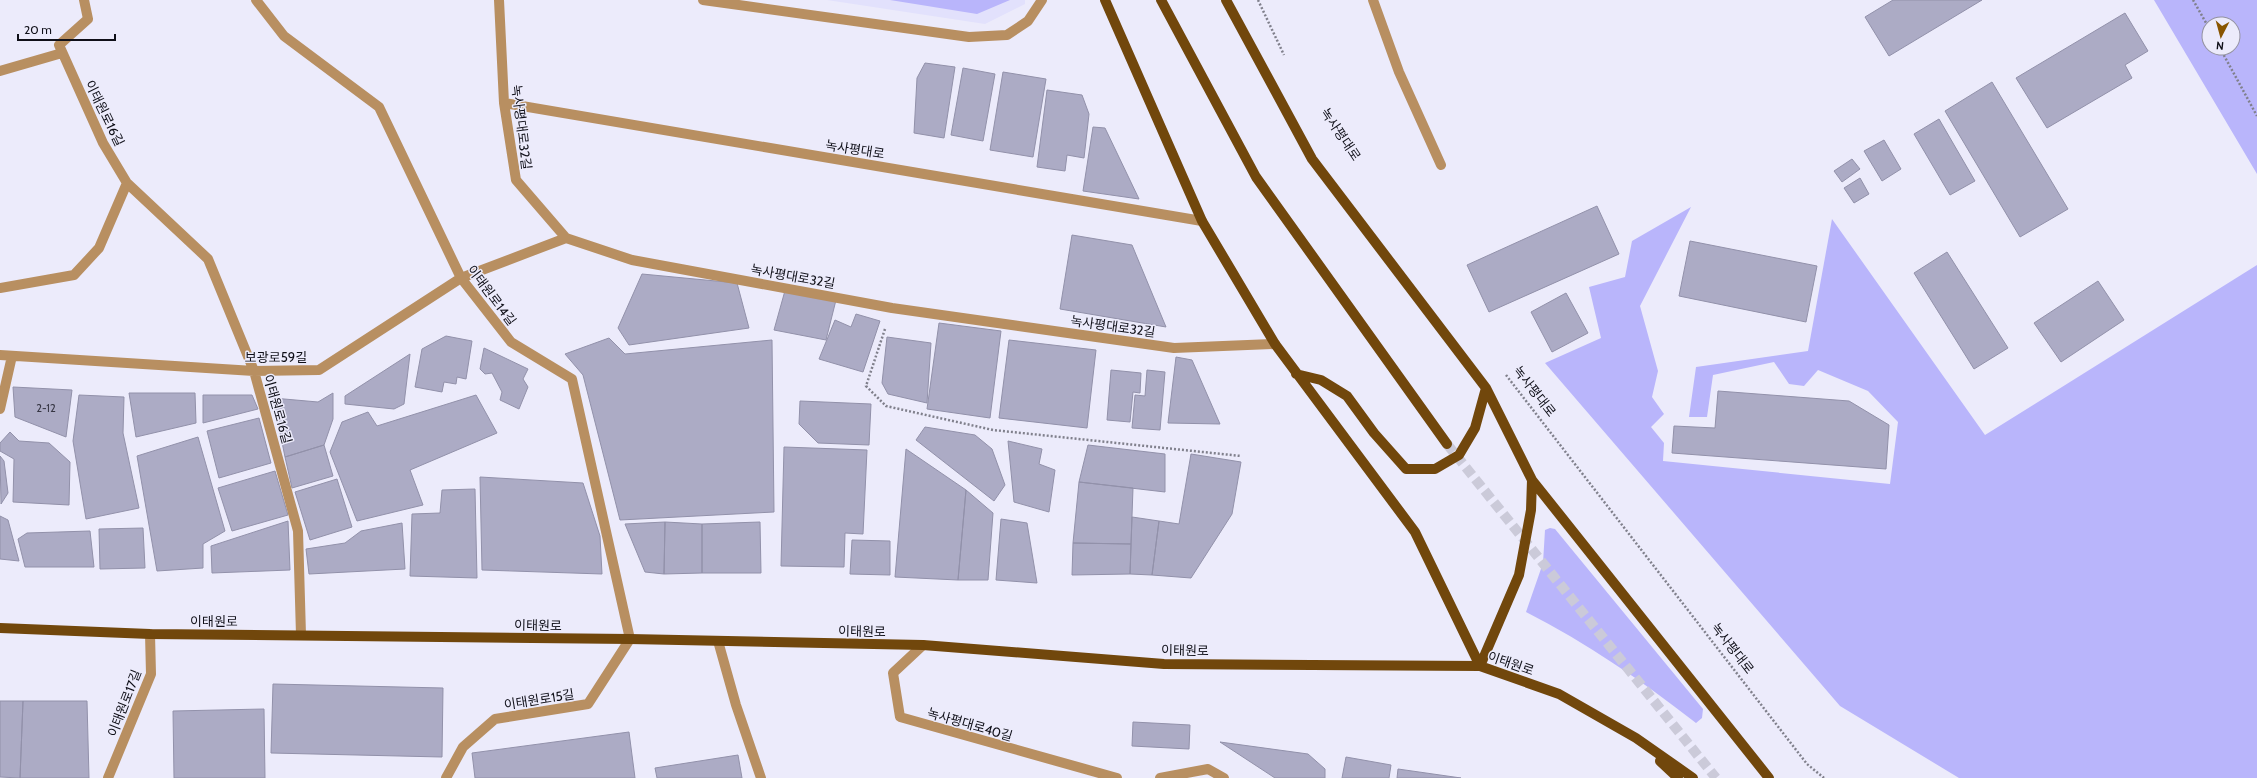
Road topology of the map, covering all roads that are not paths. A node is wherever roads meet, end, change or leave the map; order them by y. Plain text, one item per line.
1 (84, 0) edge
2 (256, 0) edge
3 (499, 0) edge
4 (703, 0) edge
5 (1042, 0) edge
6 (1105, 0) edge
7 (1161, 0) edge
8 (1226, 0) edge
9 (1373, 0) edge
10 (62, 52) junction
11 (0, 71) edge
12 (504, 103) junction
13 (1441, 165) dead end
14 (127, 183) junction
15 (1202, 221) junction
16 (566, 238) junction
17 (461, 278) junction
18 (0, 288) edge
19 (1275, 344) junction
20 (0, 355) edge
21 (12, 356) junction
22 (254, 371) junction
23 (1296, 374) junction
24 (1486, 388) junction
25 (0, 409) edge
26 (1447, 444) tunnel mouth
27 (1532, 480) junction
28 (0, 628) edge
29 (150, 634) junction
30 (301, 635) junction
31 (630, 638) junction
32 (718, 641) junction
33 (923, 645) junction
34 (1480, 666) junction
35 (1636, 738) junction
36 (108, 778) edge
37 (446, 778) edge
38 (761, 778) edge
39 (1117, 778) edge
40 (1160, 778) edge
41 (1224, 778) edge
42 (1678, 778) edge
43 (1693, 778) edge
44 (1769, 778) edge

1 - 10 street
2 - 17 street, 이태원로14길
3 - 12 street, 녹사평대로32길
4 - 5 street
6 - 15 main road
7 - 26 main road
8 - 24 main road
9 - 13 street
10 - 11 street
10 - 14 street, 이태원로16길
12 - 15 street, 녹사평대로
12 - 16 street, 녹사평대로32길
14 - 18 street
14 - 22 street, 이태원로16길
15 - 19 main road
16 - 17 street, 보광로59길
16 - 19 street, 녹사평대로32길
17 - 22 street, 보광로59길
17 - 31 street, 이태원로14길
19 - 23 main road
20 - 21 street, 보광로59길
21 - 22 street, 보광로59길
21 - 25 street
22 - 30 street, 이태원로16길
23 - 24 main road
23 - 34 main road
24 - 27 main road
27 - 34 main road
27 - 44 main road
28 - 29 main road, 이태원로
29 - 30 main road, 이태원로
29 - 36 street, 이태원로17길
30 - 31 main road, 이태원로
31 - 32 main road, 이태원로
31 - 37 street, 이태원로15길
32 - 33 main road, 이태원로
32 - 38 street
33 - 34 main road, 이태원로
33 - 39 street, 녹사평대로40길
34 - 35 main road, 이태원로
35 - 42 main road
35 - 43 main road, 이태원로
40 - 41 street

